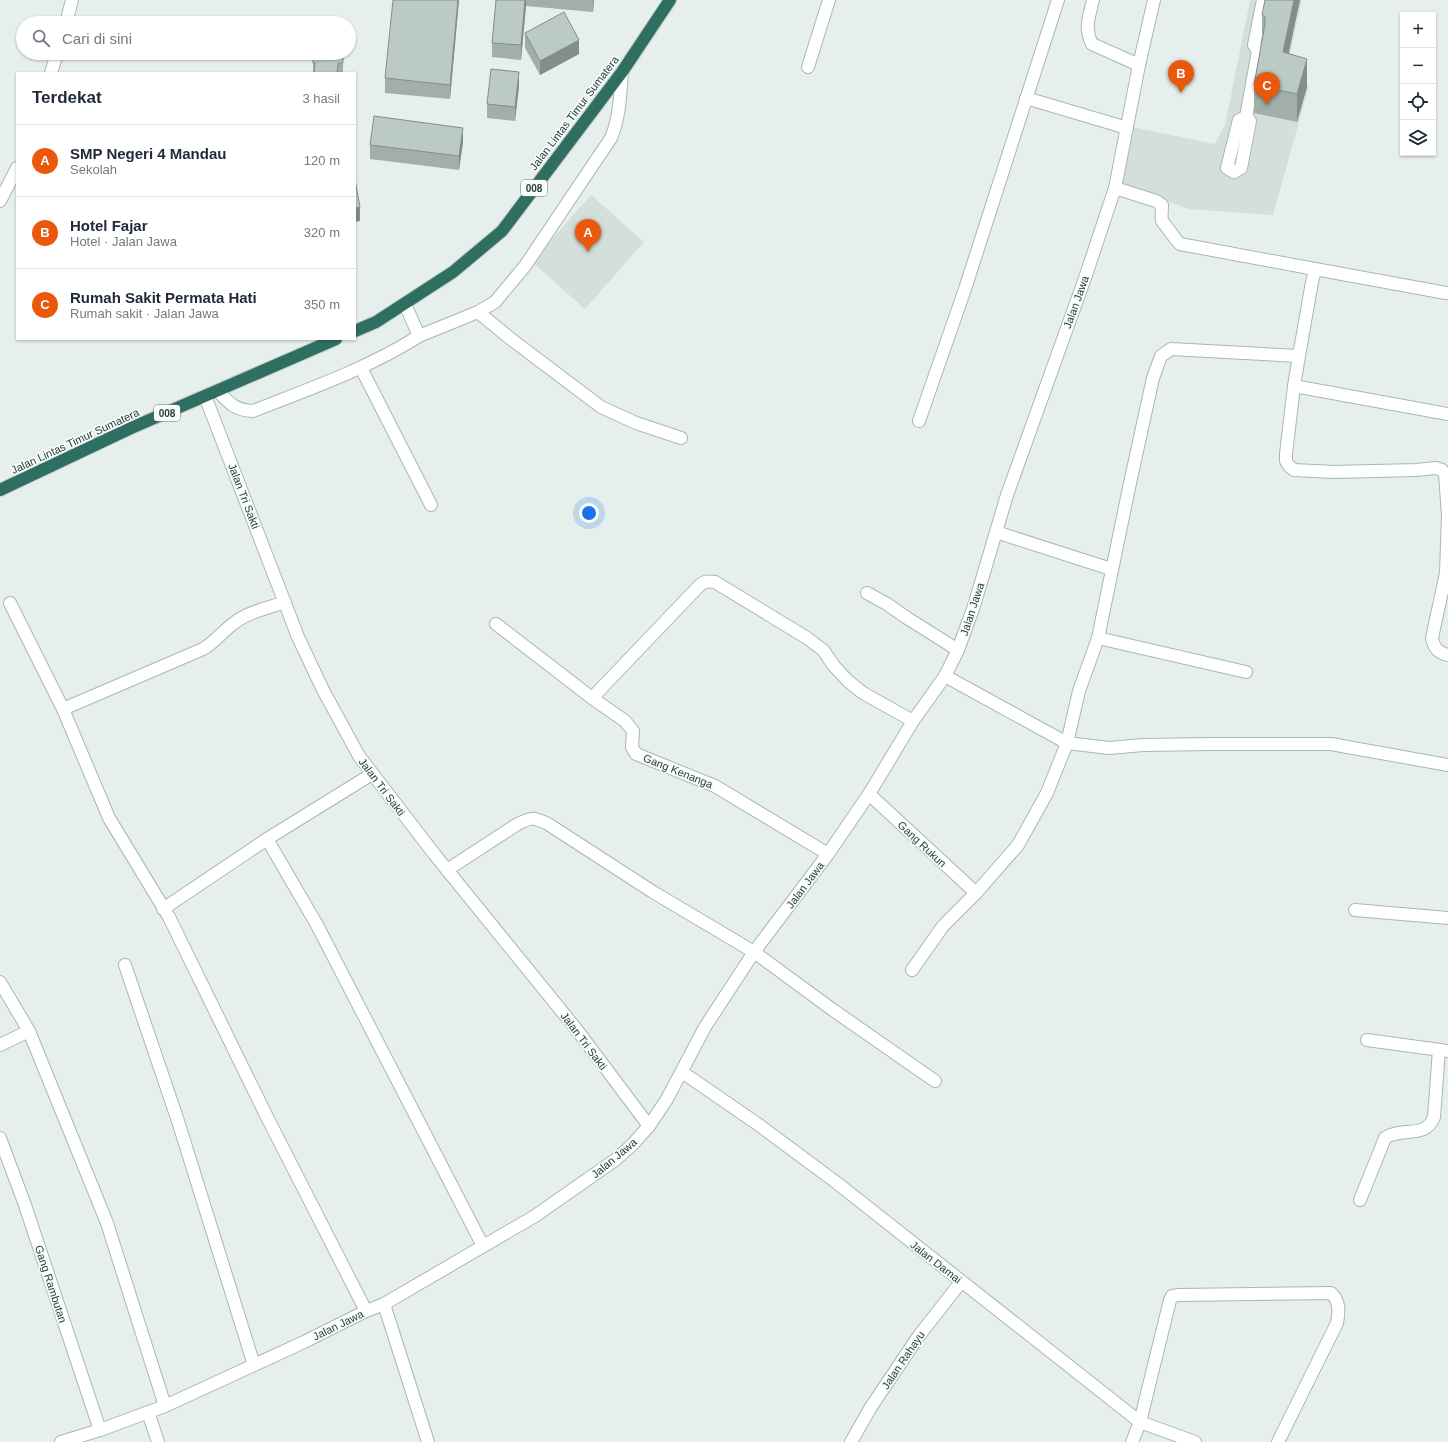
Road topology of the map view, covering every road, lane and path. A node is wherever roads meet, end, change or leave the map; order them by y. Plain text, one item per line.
1 (72, 0) edge
2 (670, 0) edge
3 (829, 0) edge
4 (1058, 0) edge
5 (1093, 0) edge
6 (1154, 0) edge
7 (1263, 0) edge
8 (68, 16) edge
9 (55, 60) edge
10 (1139, 65) junction
11 (808, 67) dead end
12 (51, 72) edge
13 (622, 72) junction
14 (1026, 98) junction
15 (1246, 117) dead end
16 (1127, 128) junction
17 (16, 170) edge
18 (1115, 188) junction
19 (0, 201) edge
20 (1316, 269) junction
21 (1446, 293) dead end
22 (405, 304) junction
23 (478, 312) junction
24 (356, 331) edge
25 (419, 336) junction
26 (334, 340) edge
27 (1299, 356) junction
28 (362, 368) junction
29 (1294, 386) junction
30 (218, 391) junction
31 (205, 396) junction
32 (1448, 414) edge
33 (919, 421) dead end
34 (681, 438) dead end
35 (0, 490) edge
36 (431, 505) dead end
37 (996, 532) junction
38 (1111, 569) junction
39 (1447, 574) edge
40 (867, 593) dead end
41 (284, 602) junction
42 (10, 603) dead end
43 (496, 624) dead end
44 (1098, 638) junction
45 (958, 650) junction
46 (1448, 655) edge
47 (1246, 672) dead end
48 (945, 676) junction
49 (592, 698) junction
50 (63, 709) junction
51 (913, 721) junction
52 (1067, 743) junction
53 (1448, 765) edge
54 (372, 774) junction
55 (869, 794) junction
56 (267, 839) junction
57 (828, 854) junction
58 (447, 870) junction
59 (976, 893) junction
60 (164, 909) junction
61 (1355, 910) dead end
62 (1448, 918) edge
63 (754, 952) junction
64 (125, 965) dead end
65 (912, 970) dead end
66 (0, 982) edge
67 (29, 1031) junction
68 (1367, 1040) dead end
69 (0, 1045) edge
70 (1444, 1050) edge
71 (682, 1072) junction
72 (935, 1081) dead end
73 (649, 1126) junction
74 (0, 1138) edge
75 (1360, 1200) dead end
76 (483, 1246) junction
77 (961, 1282) junction
78 (384, 1304) junction
79 (366, 1311) junction
80 (254, 1365) junction
81 (165, 1406) junction
82 (148, 1412) junction
83 (1140, 1422) junction
84 (100, 1430) junction
85 (61, 1442) edge
86 (158, 1442) edge
87 (428, 1442) edge
88 (851, 1442) edge
89 (1132, 1442) edge
90 (1195, 1442) edge
91 (1278, 1442) edge

1 - 8 street
2 - 13 highway, Jalan Lintas Timur Sumatera / 008
3 - 11 street
4 - 14 street
5 - 10 street
6 - 10 street, Jalan Jawa
7 - 15 street
9 - 12 street
10 - 16 street, Jalan Jawa
13 - 22 highway, Jalan Lintas Timur Sumatera / 008
13 - 23 street
14 - 16 street
14 - 33 street
16 - 18 street, Jalan Jawa
17 - 19 street
18 - 20 street
18 - 37 street, Jalan Jawa
20 - 21 street
20 - 27 street
22 - 24 highway, Jalan Lintas Timur Sumatera / 008
22 - 25 street
23 - 25 street
23 - 34 street
25 - 28 street
26 - 30 highway, Jalan Lintas Timur Sumatera / 008
27 - 29 street
27 - 38 street
28 - 30 street
28 - 36 street
29 - 32 street
29 - 39 street
30 - 31 highway, Jalan Lintas Timur Sumatera / 008
31 - 35 highway, Jalan Lintas Timur Sumatera / 008
31 - 41 street, Jalan Tri Sakti
37 - 38 street
37 - 45 street, Jalan Jawa
38 - 44 street
39 - 46 street
40 - 45 street
41 - 50 street
41 - 54 street, Jalan Tri Sakti
42 - 50 street
43 - 49 street, Gang Kenanga
44 - 47 street
44 - 52 street
45 - 48 street, Jalan Jawa
48 - 51 street, Jalan Jawa
48 - 52 street
49 - 51 street
49 - 57 street, Gang Kenanga
50 - 60 street
51 - 55 street, Jalan Jawa
52 - 53 street
52 - 59 street
54 - 56 street
54 - 58 street, Jalan Tri Sakti
55 - 57 street, Jalan Jawa
55 - 59 street, Gang Rukun
56 - 60 street
56 - 76 street
57 - 63 street, Jalan Jawa
58 - 63 street
58 - 73 street, Jalan Tri Sakti
59 - 65 street
60 - 79 street
61 - 62 street
63 - 71 street, Jalan Jawa
63 - 72 street
64 - 80 street
66 - 67 street
67 - 69 street
67 - 81 street
68 - 70 street
70 - 75 street
71 - 73 street, Jalan Jawa
71 - 77 street, Jalan Damai
73 - 76 street, Jalan Jawa
74 - 84 street, Gang Rambutan
76 - 78 street, Jalan Jawa
77 - 83 street, Jalan Damai
77 - 88 street, Jalan Rahayu
78 - 79 street, Jalan Jawa
78 - 87 street
79 - 80 street, Jalan Jawa
80 - 81 street, Jalan Jawa
81 - 82 street, Jalan Jawa
82 - 84 street, Jalan Jawa
82 - 86 street
83 - 89 street
83 - 90 street, Jalan Damai
83 - 91 street
84 - 85 street, Jalan Jawa

